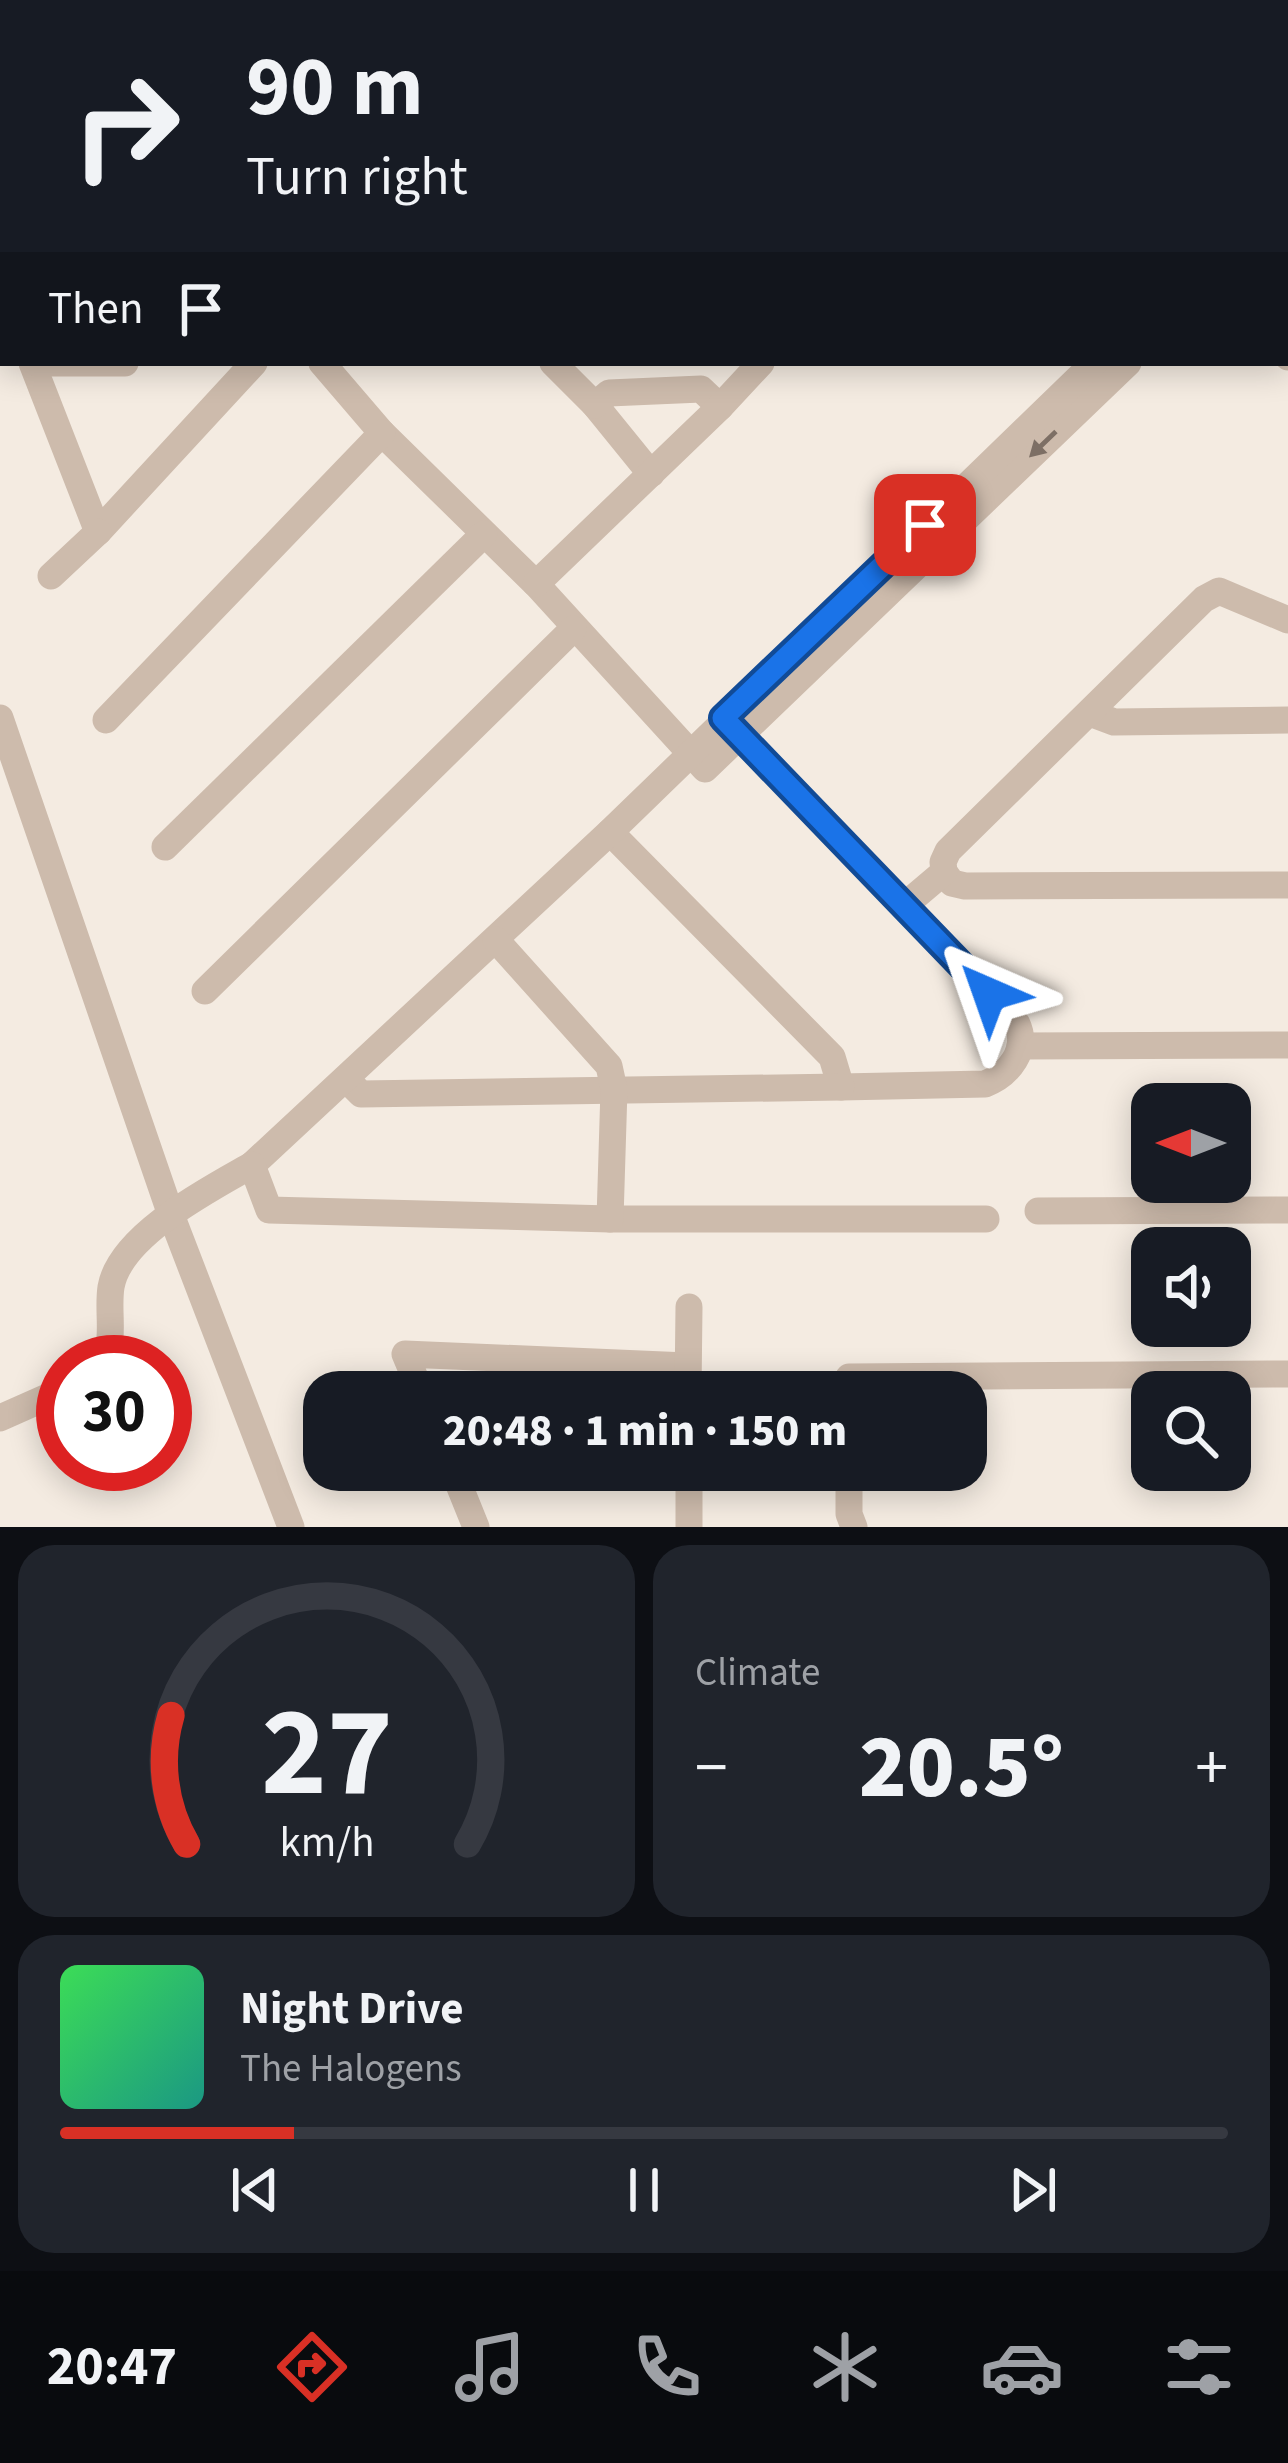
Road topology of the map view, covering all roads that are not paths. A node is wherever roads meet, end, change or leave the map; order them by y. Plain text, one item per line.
1 (35, 366) edge
2 (251, 366) edge
3 (325, 366) edge
4 (556, 366) edge
5 (758, 366) edge
6 (1091, 366) edge
7 (1125, 366) edge
8 (636, 377) edge
9 (595, 405) junction
10 (720, 407) junction
11 (382, 433) junction
12 (651, 474) junction
13 (98, 532) junction
14 (484, 534) junction
15 (51, 576) dead end
16 (536, 584) junction
17 (1288, 620) edge
18 (574, 629) junction
19 (1090, 712) junction
20 (0, 718) edge
21 (106, 720) dead end
22 (1288, 720) edge
23 (731, 727) junction
24 (696, 761) junction
25 (610, 832) junction
26 (164, 847) dead end
27 (944, 872) junction
28 (1288, 885) edge
29 (905, 904) junction
30 (496, 940) junction
31 (205, 991) dead end
32 (1288, 1045) edge
33 (1020, 1046) junction
34 (346, 1079) junction
35 (842, 1087) junction
36 (614, 1089) junction
37 (252, 1165) junction
38 (1288, 1210) edge
39 (1038, 1211) dead end
40 (170, 1212) junction
41 (986, 1219) dead end
42 (610, 1220) junction
43 (688, 1306) dead end
44 (110, 1335) edge
45 (413, 1371) edge
46 (597, 1371) edge
47 (687, 1371) edge
48 (1288, 1374) edge
49 (987, 1375) edge
50 (36, 1402) edge
51 (0, 1418) edge
52 (461, 1491) edge
53 (688, 1491) edge
54 (849, 1491) edge
55 (291, 1527) edge
56 (476, 1527) edge
57 (689, 1527) edge
58 (854, 1527) edge

1 - 13 street
2 - 13 street
3 - 11 street
4 - 9 street
5 - 10 street
6 - 23 street
7 -> 23 street
8 - 9 street
8 - 10 street
9 - 12 street
10 - 12 street
11 - 14 street
11 - 21 street
12 - 16 street
13 - 15 street
14 - 16 street
14 - 26 street
16 - 18 street
17 - 19 street
18 - 24 street
18 - 31 street
19 - 22 street
19 - 27 street
20 - 40 street
23 - 24 street
23 - 29 street
24 - 25 street
25 - 30 street
25 - 35 street
27 - 28 street
27 - 29 street
29 - 33 street
30 - 34 street
30 - 36 street
32 - 33 street
33 - 35 street
34 - 36 street
34 - 37 street
35 - 36 street
36 - 42 street
37 - 40 street
37 - 42 street
38 - 39 street
40 - 44 street
40 - 55 street
41 - 42 street
43 - 47 street
45 - 46 street
48 - 49 street
50 - 51 street
52 - 56 street
53 - 57 street
54 - 58 street

